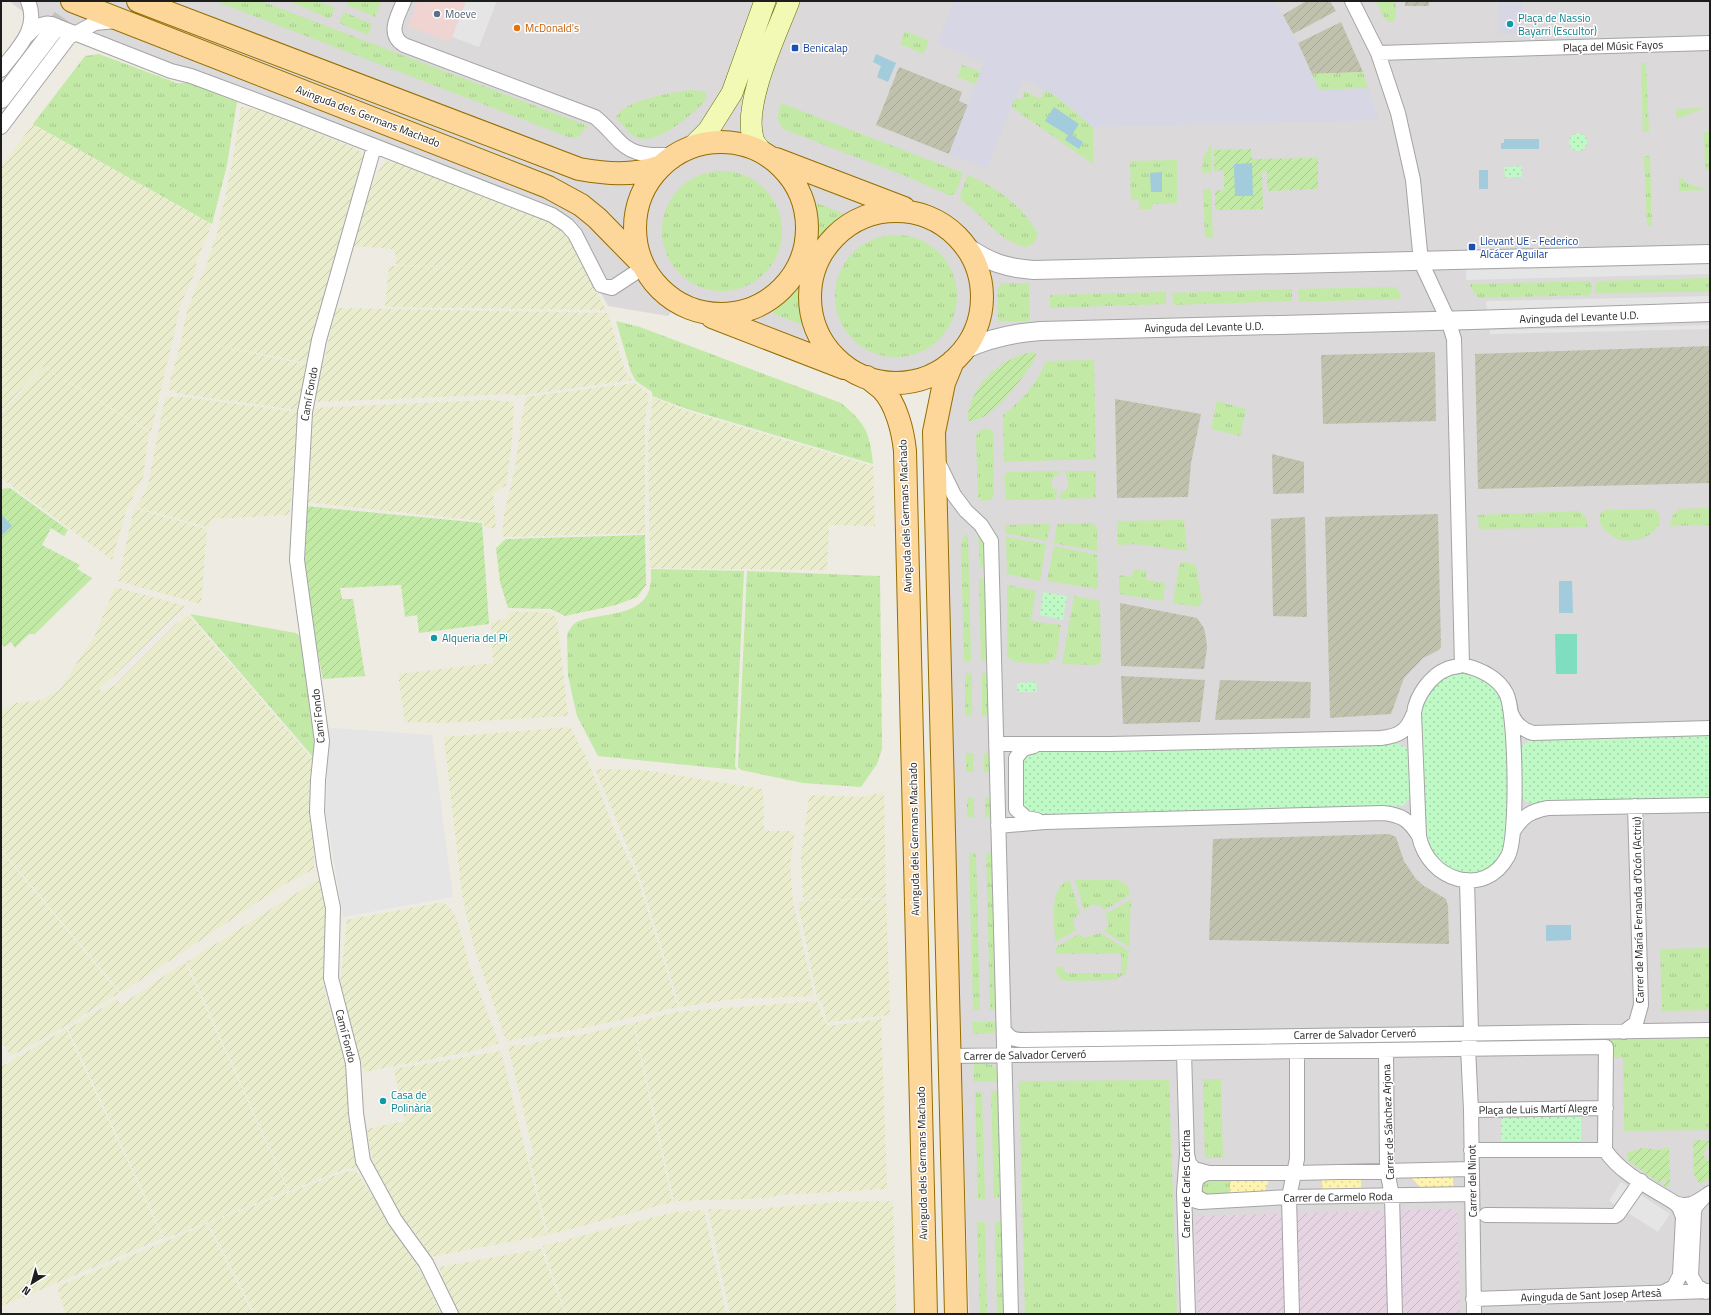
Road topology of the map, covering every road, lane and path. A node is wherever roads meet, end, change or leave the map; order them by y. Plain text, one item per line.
1 (28, 1) edge
2 (72, 1) edge
3 (138, 1) edge
4 (404, 1) edge
5 (765, 1) edge
6 (790, 1) edge
7 (1352, 1) edge
8 (156, 5) edge
9 (124, 21) junction
10 (91, 24) junction
11 (56, 30) junction
12 (74, 33) junction
13 (26, 37) junction
14 (96, 42) junction
15 (1710, 43) edge
16 (60, 48) junction
17 (1378, 53) junction
18 (1, 70) edge
19 (1, 99) edge
20 (1, 127) edge
21 (694, 145) junction
22 (374, 147) junction
23 (765, 154) junction
24 (667, 161) junction
25 (916, 213) junction
26 (966, 247) junction
27 (1710, 254) edge
28 (1421, 262) junction
29 (644, 266) junction
30 (684, 306) junction
31 (1710, 312) edge
32 (1448, 320) junction
33 (958, 356) junction
34 (863, 376) junction
35 (934, 452) junction
36 (1462, 665) junction
37 (1414, 713) junction
38 (1512, 715) junction
39 (1710, 728) edge
40 (996, 744) junction
41 (1042, 745) junction
42 (1710, 805) edge
43 (1635, 806) junction
44 (1045, 822) junction
45 (998, 826) junction
46 (1514, 830) junction
47 (1419, 836) junction
48 (1467, 880) junction
49 (1004, 1030) junction
50 (1710, 1030) edge
51 (1471, 1032) junction
52 (1624, 1032) junction
53 (1606, 1047) joint
54 (1468, 1048) junction
55 (1386, 1050) junction
56 (1297, 1051) junction
57 (1184, 1053) junction
58 (1004, 1055) junction
59 (949, 1056) junction
60 (1606, 1108) junction
61 (1471, 1110) junction
62 (1471, 1150) junction
63 (1605, 1150) junction
64 (1187, 1154) junction
65 (1471, 1168) junction
66 (1387, 1170) junction
67 (1209, 1173) junction
68 (1295, 1173) junction
69 (1641, 1181) junction
70 (1184, 1192) junction
71 (1472, 1194) junction
72 (1392, 1196) junction
73 (1706, 1196) edge
74 (1289, 1197) junction
75 (1204, 1201) junction
76 (1675, 1203) junction
77 (1486, 1215) dead end
78 (1663, 1292) junction
79 (1708, 1292) edge
80 (1473, 1299) junction
81 (451, 1314) edge
82 (926, 1314) edge
83 (956, 1314) edge
84 (1011, 1314) edge
85 (1188, 1314) edge
86 (1292, 1314) edge
87 (1395, 1314) edge
88 (1474, 1314) edge

1 - 13 street
2 - 9 main road, Avinguda dels Germans Machado
3 - 8 main road
4 - 24 street
5 - 21 main road
6 - 23 main road
7 - 17 street
8 - 24 main road
9 - 10 street
9 - 29 main road, Avinguda dels Germans Machado
10 - 12 street
10 - 14 street
11 - 12 street
11 - 13 street
11 - 16 street
11 - 19 street
12 - 14 street
12 - 16 street
13 - 18 street
14 - 22 street
15 - 17 street, Plaça del Músic Fayos
16 - 20 street
17 - 28 street
21 - 23 main road
21 - 24 main road
22 - 29 street
22 - 81 street, Camí Fondo
23 - 25 main road
23 - 30 main road
24 - 29 main road
25 - 26 main road
25 - 34 main road
26 - 28 street
26 - 33 main road
27 - 28 street
28 - 32 street
29 - 30 main road
30 - 34 main road, Avinguda dels Germans Machado
31 - 32 street, Avinguda del Levante U.D.
32 - 33 street, Avinguda del Levante U.D.
32 - 36 street
33 - 34 main road
33 - 35 main road
34 - 82 main road, Avinguda dels Germans Machado
35 - 40 street
35 - 59 main road
36 - 37 street
36 - 38 street
37 - 41 street
37 - 47 street
38 - 39 street
38 - 46 street
40 - 41 street
40 - 45 street
41 - 44 street
42 - 43 street
43 - 46 street
43 - 52 street, Carrer de María Fernanda d'Ocón (Actriu)
44 - 45 street
44 - 47 street
45 - 49 street
46 - 48 street
47 - 48 street
48 - 51 street, Carrer del Ninot
49 - 51 street, Carrer de Salvador Cerveró
49 - 58 street
50 - 52 street, Carrer de Salvador Cerveró
51 - 52 street, Carrer de Salvador Cerveró
51 - 54 street, Carrer del Ninot
53 - 54 street, Carrer de Salvador Cerveró
53 - 60 street, Plaça de Luis Martí Alegre
54 - 55 street, Carrer de Salvador Cerveró
54 - 61 street, Carrer del Ninot
55 - 56 street, Carrer de Salvador Cerveró
55 - 66 street, Carrer de Sánchez Arjona
56 - 57 street, Carrer de Salvador Cerveró
56 - 68 street
57 - 58 street, Carrer de Salvador Cerveró
57 - 64 street, Carrer de Carles Cortina
58 - 59 street, Carrer de Salvador Cerveró
58 - 84 street
59 - 83 main road
60 - 61 street, Plaça de Luis Martí Alegre
60 - 63 street, Plaça de Luis Martí Alegre
61 - 62 street, Carrer del Ninot
62 - 63 street
62 - 65 street, Carrer del Ninot
63 - 69 street
64 - 67 street
64 - 70 street, Carrer de Carles Cortina
65 - 66 street
65 - 71 street, Carrer del Ninot
66 - 68 street
66 - 72 street, Carrer de Sánchez Arjona
67 - 68 street
67 - 75 street
68 - 74 street
69 - 76 street
69 - 77 street
70 - 75 street, Carrer de Carmelo Roda
70 - 85 street, Carrer de Carles Cortina
71 - 72 street, Carrer de Carmelo Roda
71 - 80 street, Carrer del Ninot
72 - 74 street, Carrer de Carmelo Roda
72 - 87 street, Carrer de Sánchez Arjona
73 - 76 street
73 - 79 street
74 - 75 street, Carrer de Carmelo Roda
74 - 86 street
76 - 78 street
78 - 79 street, Avinguda de Sant Josep Artesà
78 - 80 street, Avinguda de Sant Josep Artesà
80 - 88 street, Carrer del Ninot

